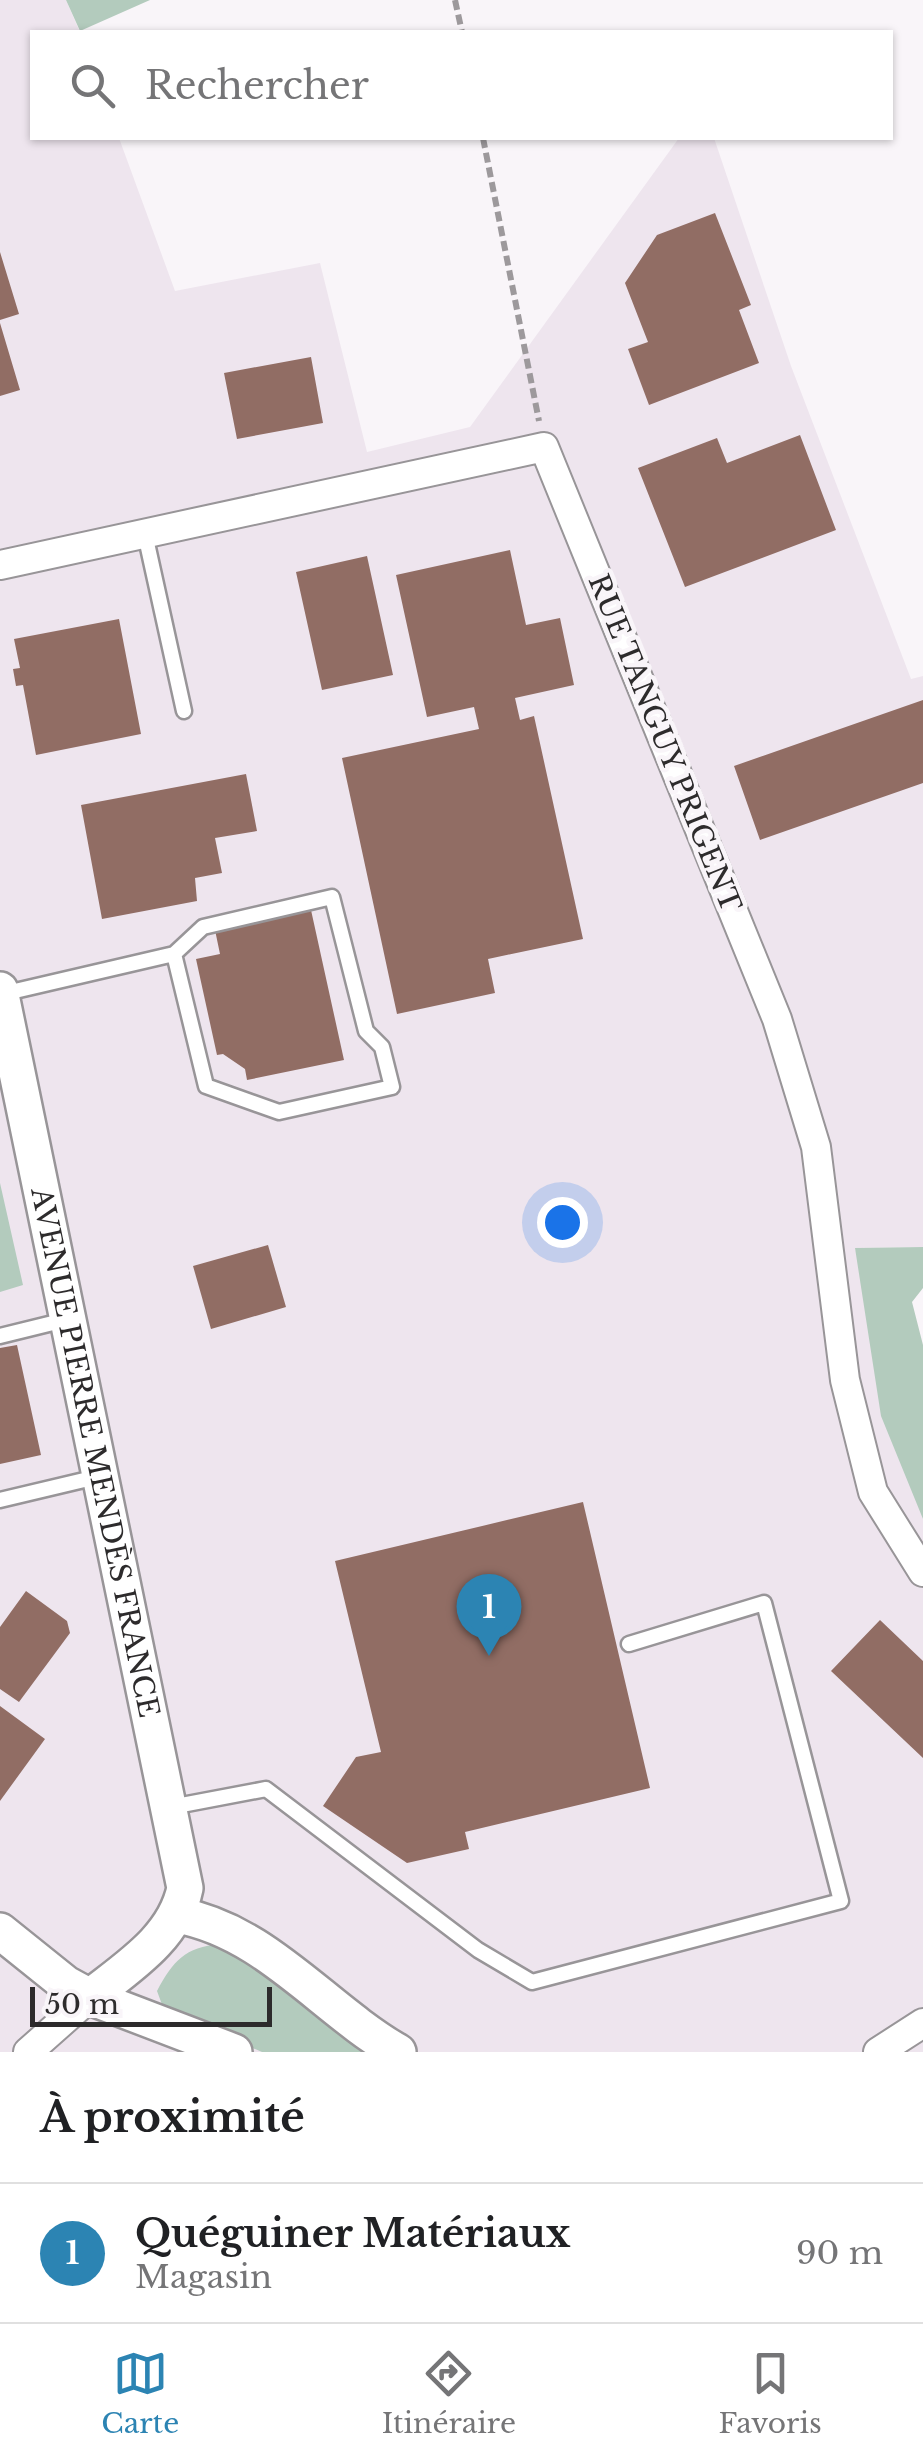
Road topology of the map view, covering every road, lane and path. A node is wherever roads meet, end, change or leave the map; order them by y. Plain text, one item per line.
1 (455, 0) edge
2 (462, 30) edge
3 (483, 140) edge
4 (544, 447) junction
5 (145, 534) junction
6 (0, 565) edge
7 (184, 711) dead end
8 (174, 954) junction
9 (0, 992) edge
10 (71, 1319) junction
11 (0, 1336) edge
12 (102, 1476) junction
13 (0, 1500) edge
14 (923, 1572) edge
15 (628, 1644) dead end
16 (171, 1807) junction
17 (176, 1915) junction
18 (0, 1931) edge
19 (90, 1997) junction
20 (923, 2023) edge
21 (28, 2052) edge
22 (234, 2052) edge
23 (398, 2052) edge
24 (878, 2052) edge

1 - 2 path
3 - 4 path
4 - 5 street
4 - 14 street, RUE TANGUY PRIGENT
5 - 6 street
5 - 7 lane
8 - 8 lane
8 - 9 lane
9 - 10 street, AVENUE PIERRE MENDÈS FRANCE
10 - 11 lane
10 - 12 street, AVENUE PIERRE MENDÈS FRANCE
12 - 13 lane
12 - 16 street, AVENUE PIERRE MENDÈS FRANCE
15 - 16 lane
16 - 17 street, AVENUE PIERRE MENDÈS FRANCE
17 - 19 street
17 - 23 street
18 - 19 street
19 - 21 street
19 - 22 street
20 - 24 street

